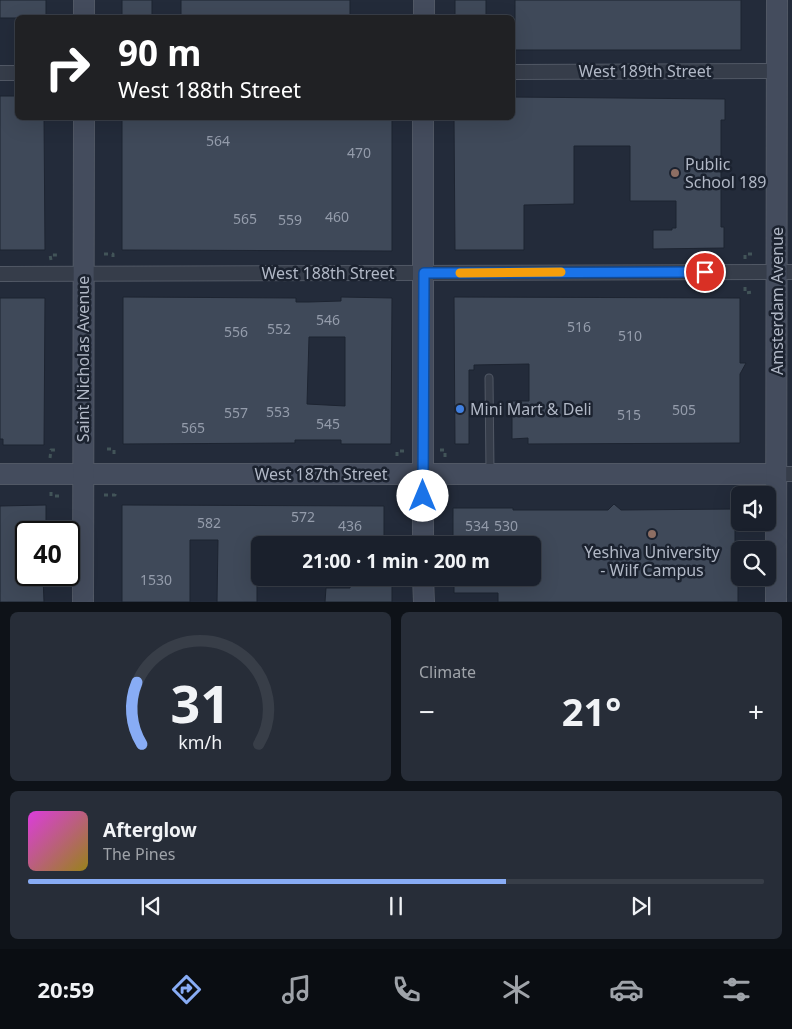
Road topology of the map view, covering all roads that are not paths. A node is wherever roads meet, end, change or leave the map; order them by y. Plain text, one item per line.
1 (84, 0) edge
2 (424, 0) edge
3 (777, 0) edge
4 (84, 15) edge
5 (424, 15) edge
6 (778, 71) junction
7 (515, 72) edge
8 (0, 73) edge
9 (15, 73) edge
10 (84, 120) edge
11 (424, 120) edge
12 (784, 272) edge
13 (84, 273) junction
14 (424, 273) junction
15 (0, 274) edge
16 (489, 378) dead end
17 (0, 474) edge
18 (83, 474) junction
19 (424, 474) junction
20 (490, 474) junction
21 (784, 474) edge
22 (424, 536) edge
23 (424, 586) edge
24 (83, 602) edge
25 (424, 602) edge
26 (776, 602) edge

1 - 4 street
2 - 5 street
3 - 6 street, Amsterdam Avenue
6 - 7 street, West 189th Street
6 - 12 street, Amsterdam Avenue
8 - 9 street
10 - 13 street, Saint Nicholas Avenue
11 - 14 street
12 - 14 street, West 188th Street
12 - 21 street, Amsterdam Avenue
13 - 14 street, West 188th Street
13 - 15 street, West 188th Street
13 - 18 street, Saint Nicholas Avenue
14 - 19 street
16 - 20 lane
17 - 18 street, West 187th Street
18 - 19 street, West 187th Street
18 - 24 street, Saint Nicholas Avenue
19 - 20 street, West 187th Street
19 - 22 street
20 - 21 street, West 187th Street
21 - 26 street, Amsterdam Avenue
23 - 25 street

